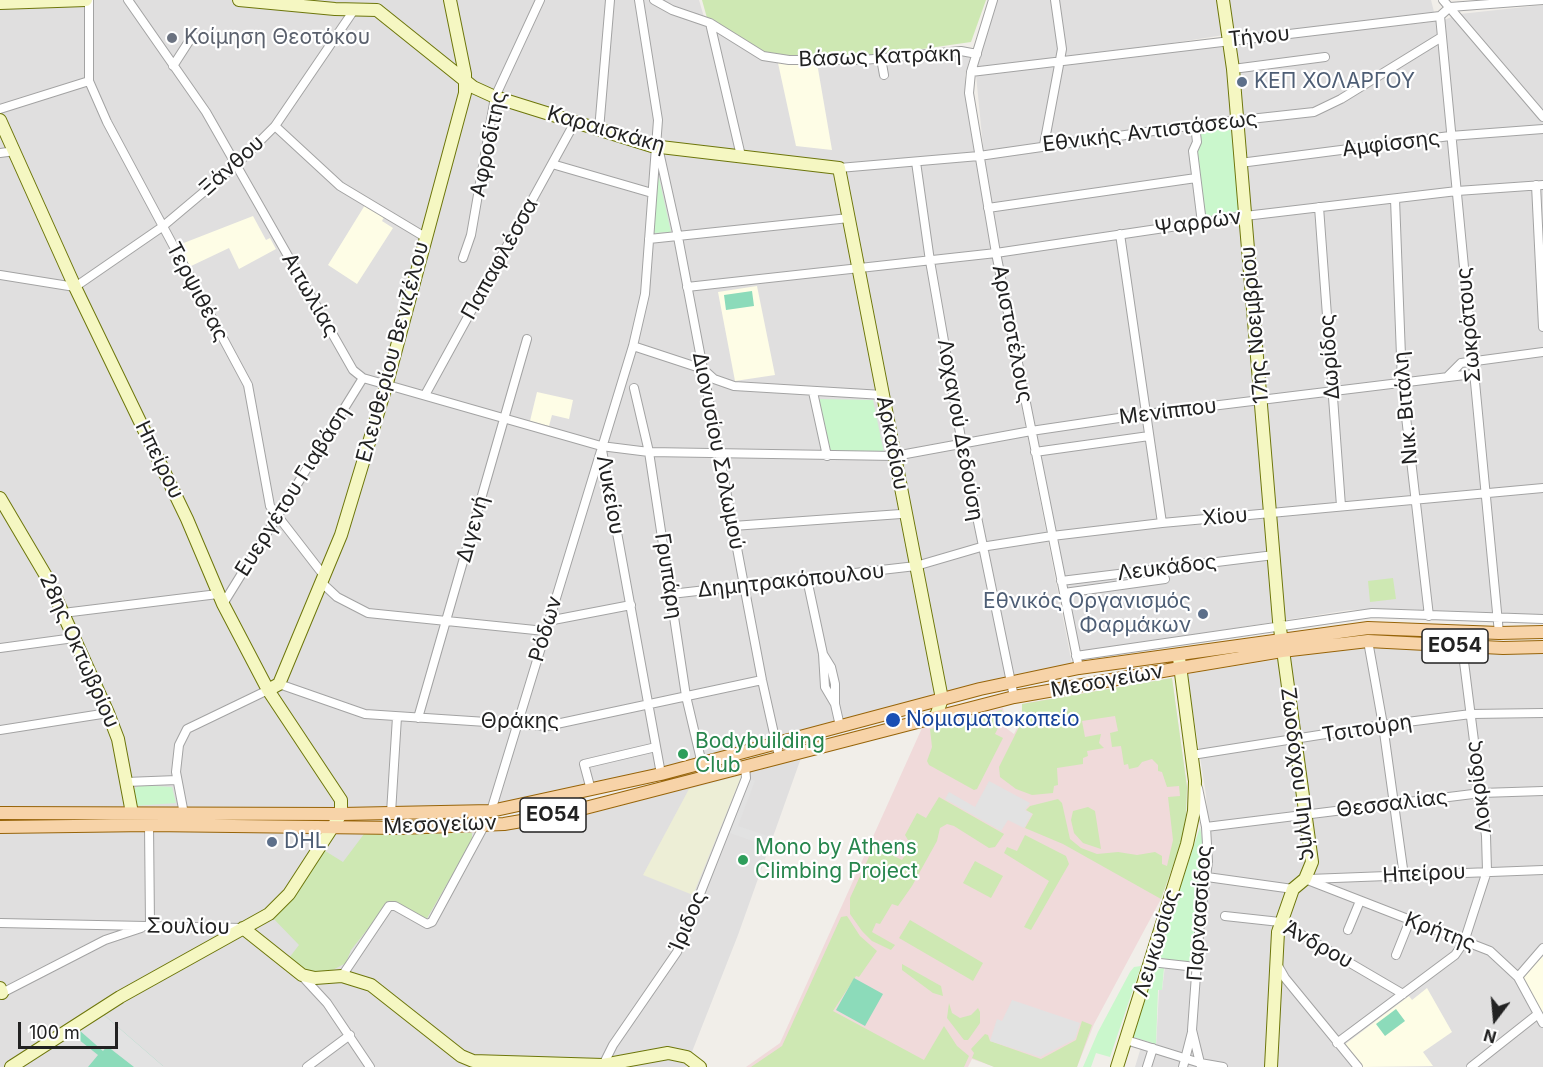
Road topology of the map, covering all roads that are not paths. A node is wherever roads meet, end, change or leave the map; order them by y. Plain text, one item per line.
1 (88, 0) edge
2 (128, 0) edge
3 (239, 0) edge
4 (366, 0) edge
5 (450, 0) edge
6 (540, 0) edge
7 (610, 0) edge
8 (639, 0) edge
9 (654, 0) edge
10 (993, 0) edge
11 (1055, 0) edge
12 (1222, 0) edge
13 (1543, 0) edge
14 (41, 1) edge
15 (0, 3) edge
16 (338, 4) edge
17 (1447, 4) edge
18 (354, 10) junction
19 (377, 10) junction
20 (1440, 16) junction
21 (710, 23) junction
22 (193, 35) dead end
23 (1440, 38) junction
24 (1230, 40) junction
25 (977, 54) junction
26 (1325, 57) dead end
27 (1061, 61) junction
28 (882, 64) dead end
29 (173, 66) junction
30 (1233, 69) junction
31 (971, 72) junction
32 (884, 75) dead end
33 (461, 76) junction
34 (89, 81) junction
35 (495, 97) junction
36 (0, 109) edge
37 (1543, 117) edge
38 (0, 120) edge
39 (1237, 120) junction
40 (575, 122) junction
41 (1195, 125) junction
42 (275, 126) junction
43 (1543, 129) edge
44 (599, 130) junction
45 (1450, 136) junction
46 (1044, 145) junction
47 (658, 147) junction
48 (15, 151) junction
49 (0, 153) edge
50 (741, 156) junction
51 (979, 156) junction
52 (916, 162) junction
53 (1240, 163) junction
54 (237, 164) junction
55 (552, 164) junction
56 (836, 168) junction
57 (1196, 178) junction
58 (1539, 185) edge
59 (1457, 191) junction
60 (652, 193) junction
61 (1395, 199) junction
62 (1319, 207) junction
63 (988, 208) junction
64 (1245, 216) junction
65 (846, 219) junction
66 (1202, 223) junction
67 (162, 227) junction
68 (1119, 234) junction
69 (425, 237) junction
70 (678, 237) junction
71 (650, 240) junction
72 (996, 253) junction
73 (463, 258) dead end
74 (930, 261) junction
75 (1542, 264) edge
76 (856, 270) junction
77 (0, 275) edge
78 (687, 286) junction
79 (75, 288) junction
80 (1543, 327) edge
81 (527, 339) dead end
82 (633, 346) junction
83 (1543, 352) edge
84 (1472, 361) junction
85 (703, 369) junction
86 (1473, 374) junction
87 (1447, 377) junction
88 (363, 378) junction
89 (1402, 381) junction
90 (387, 383) junction
91 (634, 388) dead end
92 (1332, 391) junction
93 (813, 392) junction
94 (425, 395) junction
95 (881, 395) junction
96 (1261, 401) junction
97 (1146, 414) junction
98 (506, 417) junction
99 (1031, 431) junction
100 (1149, 436) junction
101 (962, 444) junction
102 (601, 446) junction
103 (649, 452) junction
104 (1035, 452) junction
105 (719, 453) junction
106 (826, 456) junction
107 (892, 457) junction
108 (1543, 488) edge
109 (1487, 494) junction
110 (0, 498) edge
111 (1416, 501) junction
112 (1341, 506) junction
113 (1271, 512) junction
114 (901, 514) junction
115 (278, 517) junction
116 (1162, 523) junction
117 (733, 526) junction
118 (1052, 536) junction
119 (981, 547) junction
120 (1274, 555) junction
121 (913, 566) junction
122 (807, 579) junction
123 (1165, 579) dead end
124 (323, 580) junction
125 (1061, 581) junction
126 (744, 585) junction
127 (1064, 593) junction
128 (671, 594) junction
129 (220, 599) junction
130 (631, 605) junction
131 (63, 613) junction
132 (1429, 616) junction
133 (1543, 619) edge
134 (1497, 620) junction
135 (548, 621) junction
136 (447, 622) junction
137 (545, 631) junction
138 (1543, 632) edge
139 (1499, 633) junction
140 (74, 638) junction
141 (1281, 638) junction
142 (1368, 641) junction
143 (1462, 646) junction
144 (1543, 647) edge
145 (0, 648) edge
146 (1179, 653) junction
147 (1078, 662) junction
148 (1180, 668) junction
149 (762, 680) junction
150 (1010, 682) junction
151 (274, 687) junction
152 (686, 696) junction
153 (1014, 697) junction
154 (939, 700) junction
155 (649, 705) junction
156 (1543, 712) edge
157 (108, 713) junction
158 (1471, 714) junction
159 (936, 716) junction
160 (397, 717) junction
161 (418, 718) junction
162 (1383, 725) junction
163 (517, 726) junction
164 (840, 726) junction
165 (3, 730) edge
166 (1295, 740) junction
167 (656, 747) junction
168 (777, 750) junction
169 (1191, 755) junction
170 (702, 764) junction
171 (745, 766) junction
172 (661, 774) junction
173 (177, 780) junction
174 (1195, 781) junction
175 (126, 782) junction
176 (591, 790) junction
177 (1543, 791) edge
178 (1481, 793) junction
179 (1394, 804) junction
180 (491, 811) junction
181 (0, 813) edge
182 (132, 813) junction
183 (391, 813) junction
184 (184, 814) junction
185 (1305, 815) junction
186 (335, 818) junction
187 (149, 825) junction
188 (484, 826) junction
189 (0, 827) edge
190 (1206, 827) junction
191 (1543, 870) edge
192 (1487, 871) junction
193 (1404, 876) junction
194 (1207, 877) junction
195 (1305, 879) junction
196 (1293, 889) junction
197 (1360, 901) junction
198 (1226, 916) dead end
199 (1410, 920) junction
200 (1280, 922) junction
201 (0, 923) edge
202 (103, 925) junction
203 (150, 926) junction
204 (243, 928) junction
205 (1348, 930) dead end
206 (105, 940) junction
207 (1464, 942) junction
208 (1543, 948) edge
209 (1396, 955) dead end
210 (1151, 962) junction
211 (1276, 963) junction
212 (1196, 967) junction
213 (302, 975) junction
214 (342, 976) junction
215 (1518, 977) junction
216 (1, 992) edge
217 (1403, 994) junction
218 (1538, 1014) junction
219 (1543, 1023) edge
220 (1192, 1030) junction
221 (350, 1035) junction
222 (1126, 1040) junction
223 (1337, 1043) junction
224 (1153, 1048) junction
225 (1186, 1058) junction
226 (1201, 1065) edge
227 (597, 1066) edge
228 (11, 1067) edge
229 (307, 1067) edge
230 (370, 1067) edge
231 (700, 1067) edge
232 (1117, 1067) edge
233 (1147, 1067) edge
234 (1183, 1067) edge
235 (1223, 1067) edge
236 (1271, 1067) edge
237 (1358, 1067) edge
238 (1472, 1067) edge

1 - 14 street
1 - 34 street, Τερψιθέας
2 - 29 street, Αιτωλίας
3 - 16 street
4 - 19 street, Καραισκάκη
5 - 33 street, Ελευθερίου Βενιζέλου
6 - 35 street, Αφροδίτης
7 - 44 street
8 - 47 street
9 - 21 street, Βάσως Κατράκη
10 - 25 street, Αριστοτέλους
11 - 27 street
12 - 24 street, 17ης Νοεμβρίου
13 - 17 street
14 - 15 street
16 - 18 street
17 - 20 street
17 - 37 street
18 - 19 street
18 - 42 street, Ξάνθου
19 - 33 street, Καραισκάκη
20 - 23 street, Σωκράτους
20 - 24 street, Τήνου
21 - 25 street, Βάσως Κατράκη
21 - 50 street
22 - 29 street
23 - 39 street, Εθνικής Αντιστάσεως
23 - 45 street, Σωκράτους
24 - 27 street, Τήνου
24 - 30 street, 17ης Νοεμβρίου
25 - 31 street, Αριστοτέλους
26 - 30 street
27 - 31 street, Τήνου
27 - 46 street
28 - 32 street
29 - 54 street, Αιτωλίας
30 - 39 street, 17ης Νοεμβρίου
31 - 51 street, Αριστοτέλους
33 - 35 street, Καραισκάκη
33 - 69 street, Ελευθερίου Βενιζέλου
34 - 36 street
34 - 67 street, Τερψιθέας
35 - 40 street, Καραισκάκη
35 - 73 street, Αφροδίτης
38 - 48 street, Ηπείρου
39 - 41 street, Εθνικής Αντιστάσεως
39 - 53 street, 17ης Νοεμβρίου
40 - 44 street, Καραισκάκη
40 - 55 street, Παπαφλέσσα
41 - 46 street, Εθνικής Αντιστάσεως
41 - 57 street
42 - 54 street, Ξάνθου
42 - 69 street
43 - 45 street, Αμφίσσης
44 - 47 street, Καραισκάκη
45 - 53 street, Αμφίσσης
45 - 59 street, Σωκράτους
46 - 51 street, Εθνικής Αντιστάσεως
47 - 50 street, Καραισκάκη
47 - 60 street, Λυκείου
47 - 70 street, Διονυσίου Σολωμού
48 - 49 street
48 - 79 street, Ηπείρου
50 - 56 street, Καραισκάκη
51 - 52 street, Εθνικής Αντιστάσεως
51 - 63 street, Αριστοτέλους
52 - 56 street, Εθνικής Αντιστάσεως
52 - 74 street, Λοχαγού Δεδούση
53 - 64 street, 17ης Νοεμβρίου
54 - 67 street, Ξάνθου
54 - 88 street, Αιτωλίας
55 - 60 street
55 - 94 street, Παπαφλέσσα
56 - 65 street, Αρκαδίου
57 - 63 street
57 - 66 street
58 - 59 street, Ψαρρών
58 - 75 street
59 - 61 street, Ψαρρών
59 - 84 street, Σωκράτους
60 - 71 street, Λυκείου
61 - 62 street, Ψαρρών
61 - 89 street, Νικ. Βιτάλη
62 - 64 street, Ψαρρών
62 - 92 street, Δωρίδος
63 - 72 street, Αριστοτέλους
64 - 66 street, Ψαρρών
64 - 96 street, 17ης Νοεμβρίου
65 - 70 street
65 - 76 street, Αρκαδίου
66 - 68 street, Ψαρρών
67 - 79 street, Ξάνθου
67 - 115 street, Τερψιθέας
68 - 72 street, Ψαρρών
68 - 97 street
69 - 90 street, Ελευθερίου Βενιζέλου
70 - 71 street
70 - 78 street, Διονυσίου Σολωμού
71 - 82 street, Λυκείου
72 - 74 street, Ψαρρών
72 - 99 street, Αριστοτέλους
74 - 76 street, Ψαρρών
74 - 101 street, Λοχαγού Δεδούση
75 - 80 street
76 - 78 street, Ψαρρών
76 - 95 street, Αρκαδίου
77 - 79 street
78 - 85 street, Διονυσίου Σολωμού
79 - 129 street, Ηπείρου
81 - 98 street, Διγενή
82 - 85 street
82 - 102 street, Λυκείου
83 - 84 street
84 - 86 street, Σωκράτους
84 - 87 street, Μενίππου
85 - 93 street
85 - 105 street, Διονυσίου Σολωμού
86 - 87 street, Μενίππου
86 - 109 street, Σωκράτους
87 - 89 street, Μενίππου
88 - 90 street
88 - 115 street, Ευεργέτου Γιαβάση
89 - 92 street, Μενίππου
89 - 111 street, Νικ. Βιτάλη
90 - 94 street
90 - 124 street, Ελευθερίου Βενιζέλου
91 - 103 street, Γρυπάρη
92 - 96 street, Μενίππου
92 - 112 street, Δωρίδος
93 - 95 street
93 - 106 street
94 - 98 street
95 - 107 street, Αρκαδίου
96 - 97 street, Μενίππου
96 - 113 street, 17ης Νοεμβρίου
97 - 99 street, Μενίππου
97 - 100 street
98 - 102 street
98 - 136 street, Διγενή
99 - 101 street, Μενίππου
99 - 104 street, Αριστοτέλους
100 - 104 street
100 - 116 street
101 - 107 street, Μενίππου
101 - 119 street, Λοχαγού Δεδούση
102 - 103 street, Μενίππου
102 - 130 street, Λυκείου
102 - 135 street, Ρόδων
103 - 105 street, Μενίππου
103 - 128 street, Γρυπάρη
104 - 118 street, Αριστοτέλους
105 - 106 street, Μενίππου
105 - 117 street, Διονυσίου Σολωμού
106 - 107 street, Μενίππου
107 - 114 street, Αρκαδίου
107 - 121 street, Αρκαδίου
108 - 109 street, Χίου
109 - 111 street, Χίου
109 - 134 street, Σωκράτους
110 - 131 street, 28ης Οκτωβρίου
111 - 112 street, Χίου
111 - 132 street, Νικ. Βιτάλη
112 - 113 street, Χίου
113 - 116 street, Χίου
113 - 120 street, 17ης Νοεμβρίου
114 - 117 street
114 - 121 street, Αρκαδίου
115 - 124 street, Τερψιθέας
115 - 129 street, Ευεργέτου Γιαβάση
116 - 118 street, Χίου
117 - 126 street, Διονυσίου Σολωμού
118 - 119 street, Χίου
118 - 125 street, Αριστοτέλους
119 - 121 street, Χίου
119 - 150 street, Λοχαγού Δεδούση
120 - 125 street, Λευκάδος
120 - 141 street, 17ης Νοεμβρίου
121 - 122 street, Δημητρακόπουλου
121 - 154 street, Αρκαδίου
122 - 126 street, Δημητρακόπουλου
122 - 164 street
123 - 127 street
124 - 136 street, Τερψιθέας
124 - 151 street, Ελευθερίου Βενιζέλου
125 - 127 street, Αριστοτέλους
126 - 128 street, Δημητρακόπουλου
126 - 149 street, Διονυσίου Σολωμού
127 - 147 street, Αριστοτέλους
128 - 152 street, Γρυπάρη
129 - 131 street, Ευεργέτου Γιαβάση
129 - 151 street, Ηπείρου
130 - 135 street
130 - 155 street, Λυκείου
131 - 140 street, 28ης Οκτωβρίου
132 - 134 street, Μεσογείων
132 - 141 street, Μεσογείων
133 - 134 street, Μεσογείων
134 - 139 street, Σωκράτους
135 - 137 street, Ρόδων
136 - 137 street, Τερψιθέας
136 - 161 street, Διγενή
137 - 163 street, Ρόδων
138 - 139 main road, Μεσογείων / ΕΟ54
139 - 141 main road, Μεσογείων / ΕΟ54
140 - 145 street
140 - 157 street, 28ης Οκτωβρίου
141 - 142 main road, Μεσογείων / ΕΟ54
141 - 146 main road, Μεσογείων / ΕΟ54
141 - 147 street, Μεσογείων
141 - 148 main road, Μεσογείων / ΕΟ54
141 - 166 street, Ζωοδόχου Πηγής
142 - 143 main road, Μεσογείων / ΕΟ54
142 - 162 street
143 - 144 main road, Μεσογείων / ΕΟ54
143 - 158 street, Λοκρίδος
146 - 147 main road, Μεσογείων / ΕΟ54
146 - 148 street, Παρνασσίδος
147 - 150 main road, Μεσογείων / ΕΟ54
148 - 153 main road, Μεσογείων / ΕΟ54
148 - 169 street, Παρνασσίδος
149 - 152 street, Θράκης
149 - 168 street, Διονυσίου Σολωμού
150 - 153 street, Λοχαγού Δεδούση
150 - 154 main road, Μεσογείων / ΕΟ54
151 - 160 street, Θράκης
151 - 173 street
151 - 186 street, Ηπείρου
152 - 155 street, Θράκης
152 - 170 street, Γρυπάρη
153 - 159 main road, Μεσογείων / ΕΟ54
154 - 159 street
154 - 164 main road, Μεσογείων / ΕΟ54
155 - 163 street, Θράκης
155 - 167 street, Λυκείου
156 - 158 street, Τσιτούρη
157 - 165 street
157 - 175 street, 28ης Οκτωβρίου
158 - 162 street, Τσιτούρη
158 - 178 street, Λοκρίδος
159 - 168 main road, Μεσογείων / ΕΟ54
160 - 161 street, Θράκης
160 - 183 street
161 - 163 street, Θράκης
162 - 166 street, Τσιτούρη
162 - 179 street
163 - 180 street, Ρόδων
164 - 168 main road, Μεσογείων / ΕΟ54
166 - 169 street, Τσιτούρη
166 - 185 street, Ζωοδόχου Πηγής
167 - 172 street, Λυκείου
167 - 176 street
168 - 170 main road, Μεσογείων / ΕΟ54
168 - 171 main road, Μεσογείων / ΕΟ54
169 - 174 street, Παρνασσίδος
170 - 172 main road, Μεσογείων / ΕΟ54
171 - 188 main road, Μεσογείων / ΕΟ54
171 - 227 street, Ίριδος
172 - 176 main road, Μεσογείων / ΕΟ54
173 - 175 street
173 - 184 street
174 - 190 street, Παρνασσίδος
174 - 210 street, Λευκωσίας
175 - 182 street, 28ης Οκτωβρίου
176 - 180 main road, Μεσογείων / ΕΟ54
177 - 178 street, Θεσσαλίας
178 - 179 street, Θεσσαλίας
178 - 192 street, Λοκρίδος
179 - 185 street, Θεσσαλίας
179 - 193 street
180 - 183 main road, Μεσογείων / ΕΟ54
181 - 182 main road, Μεσογείων / ΕΟ54
182 - 184 main road, Μεσογείων / ΕΟ54
183 - 186 main road, Μεσογείων / ΕΟ54
184 - 186 main road, Μεσογείων / ΕΟ54
185 - 190 street, Θεσσαλίας
185 - 195 street, Ζωοδόχου Πηγής
186 - 187 main road, Μεσογείων / ΕΟ54
186 - 188 main road, Μεσογείων / ΕΟ54
186 - 204 street, Σουλίου
187 - 189 main road, Μεσογείων / ΕΟ54
187 - 203 street
188 - 214 street
190 - 194 street, Παρνασσίδος
191 - 192 street, Ηπείρου
192 - 193 street, Ηπείρου
192 - 207 street, Λοκρίδος
193 - 195 street, Ηπείρου
194 - 196 street
194 - 212 street, Παρνασσίδος
195 - 196 street, Ζωοδόχου Πηγής
195 - 197 street, Κρήτης
196 - 200 street, Ζωοδόχου Πηγής
197 - 199 street, Κρήτης
197 - 205 street
198 - 200 street, Άνδρου
199 - 207 street, Κρήτης
199 - 209 street
200 - 211 street, Ζωοδόχου Πηγής
200 - 217 street, Άνδρου
201 - 202 street, Σουλίου
202 - 203 street, Σουλίου
202 - 206 street
203 - 204 street, Σουλίου
203 - 206 street
204 - 213 street
204 - 228 street
206 - 216 street
207 - 215 street, Κρήτης
207 - 217 street, Λοκρίδος
208 - 215 street
210 - 212 street
210 - 222 street, Λευκωσίας
211 - 223 street
211 - 236 street, Ζωοδόχου Πηγής
212 - 220 street, Παρνασσίδος
213 - 214 street
213 - 221 street
214 - 227 street
215 - 218 street, Κρήτης
217 - 223 street, Λοκρίδος
218 - 219 street, Κρήτης
218 - 238 street
220 - 225 street
220 - 226 street, Παρνασσίδος
221 - 229 street
221 - 230 street
222 - 224 street
222 - 232 street, Λευκωσίας
223 - 237 street
224 - 225 street
224 - 233 street
225 - 226 street
225 - 234 street
226 - 235 street
227 - 231 street

